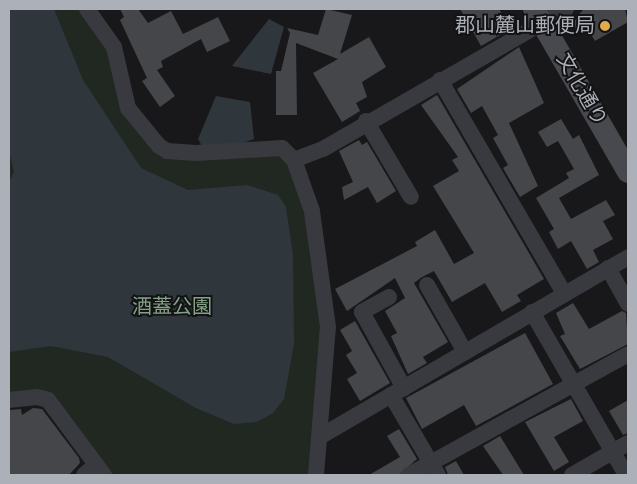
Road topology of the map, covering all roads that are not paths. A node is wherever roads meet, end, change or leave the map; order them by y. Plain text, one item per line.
1 (87, 9) edge
2 (566, 9) edge
3 (538, 16) edge
4 (440, 80) junction
5 (366, 121) junction
6 (294, 160) junction
7 (628, 172) edge
8 (411, 197) dead end
9 (628, 257) edge
10 (608, 268) junction
11 (427, 285) dead end
12 (564, 293) junction
13 (389, 297) dead end
14 (628, 304) edge
15 (532, 312) junction
16 (465, 352) junction
17 (628, 354) edge
18 (574, 384) junction
19 (398, 392) junction
20 (9, 400) edge
21 (321, 436) junction
22 (628, 444) edge
23 (613, 452) junction
24 (434, 469) edge
25 (95, 472) edge
26 (316, 475) edge
27 (409, 475) edge
28 (572, 475) edge
29 (626, 475) edge

1 - 6 street
2 - 3 street
3 - 4 street
3 - 7 street, 文化通り
4 - 5 street
4 - 12 street
5 - 6 street
5 - 8 street
6 - 21 street
9 - 10 street
10 - 12 street
10 - 14 street
11 - 16 street
12 - 15 street
13 - 19 street
15 - 16 street
15 - 18 street
16 - 19 street
17 - 18 street
18 - 23 street
18 - 24 street
19 - 21 street
19 - 24 street
20 - 25 street
21 - 26 street
22 - 23 street
23 - 28 street
23 - 29 street
24 - 27 street

